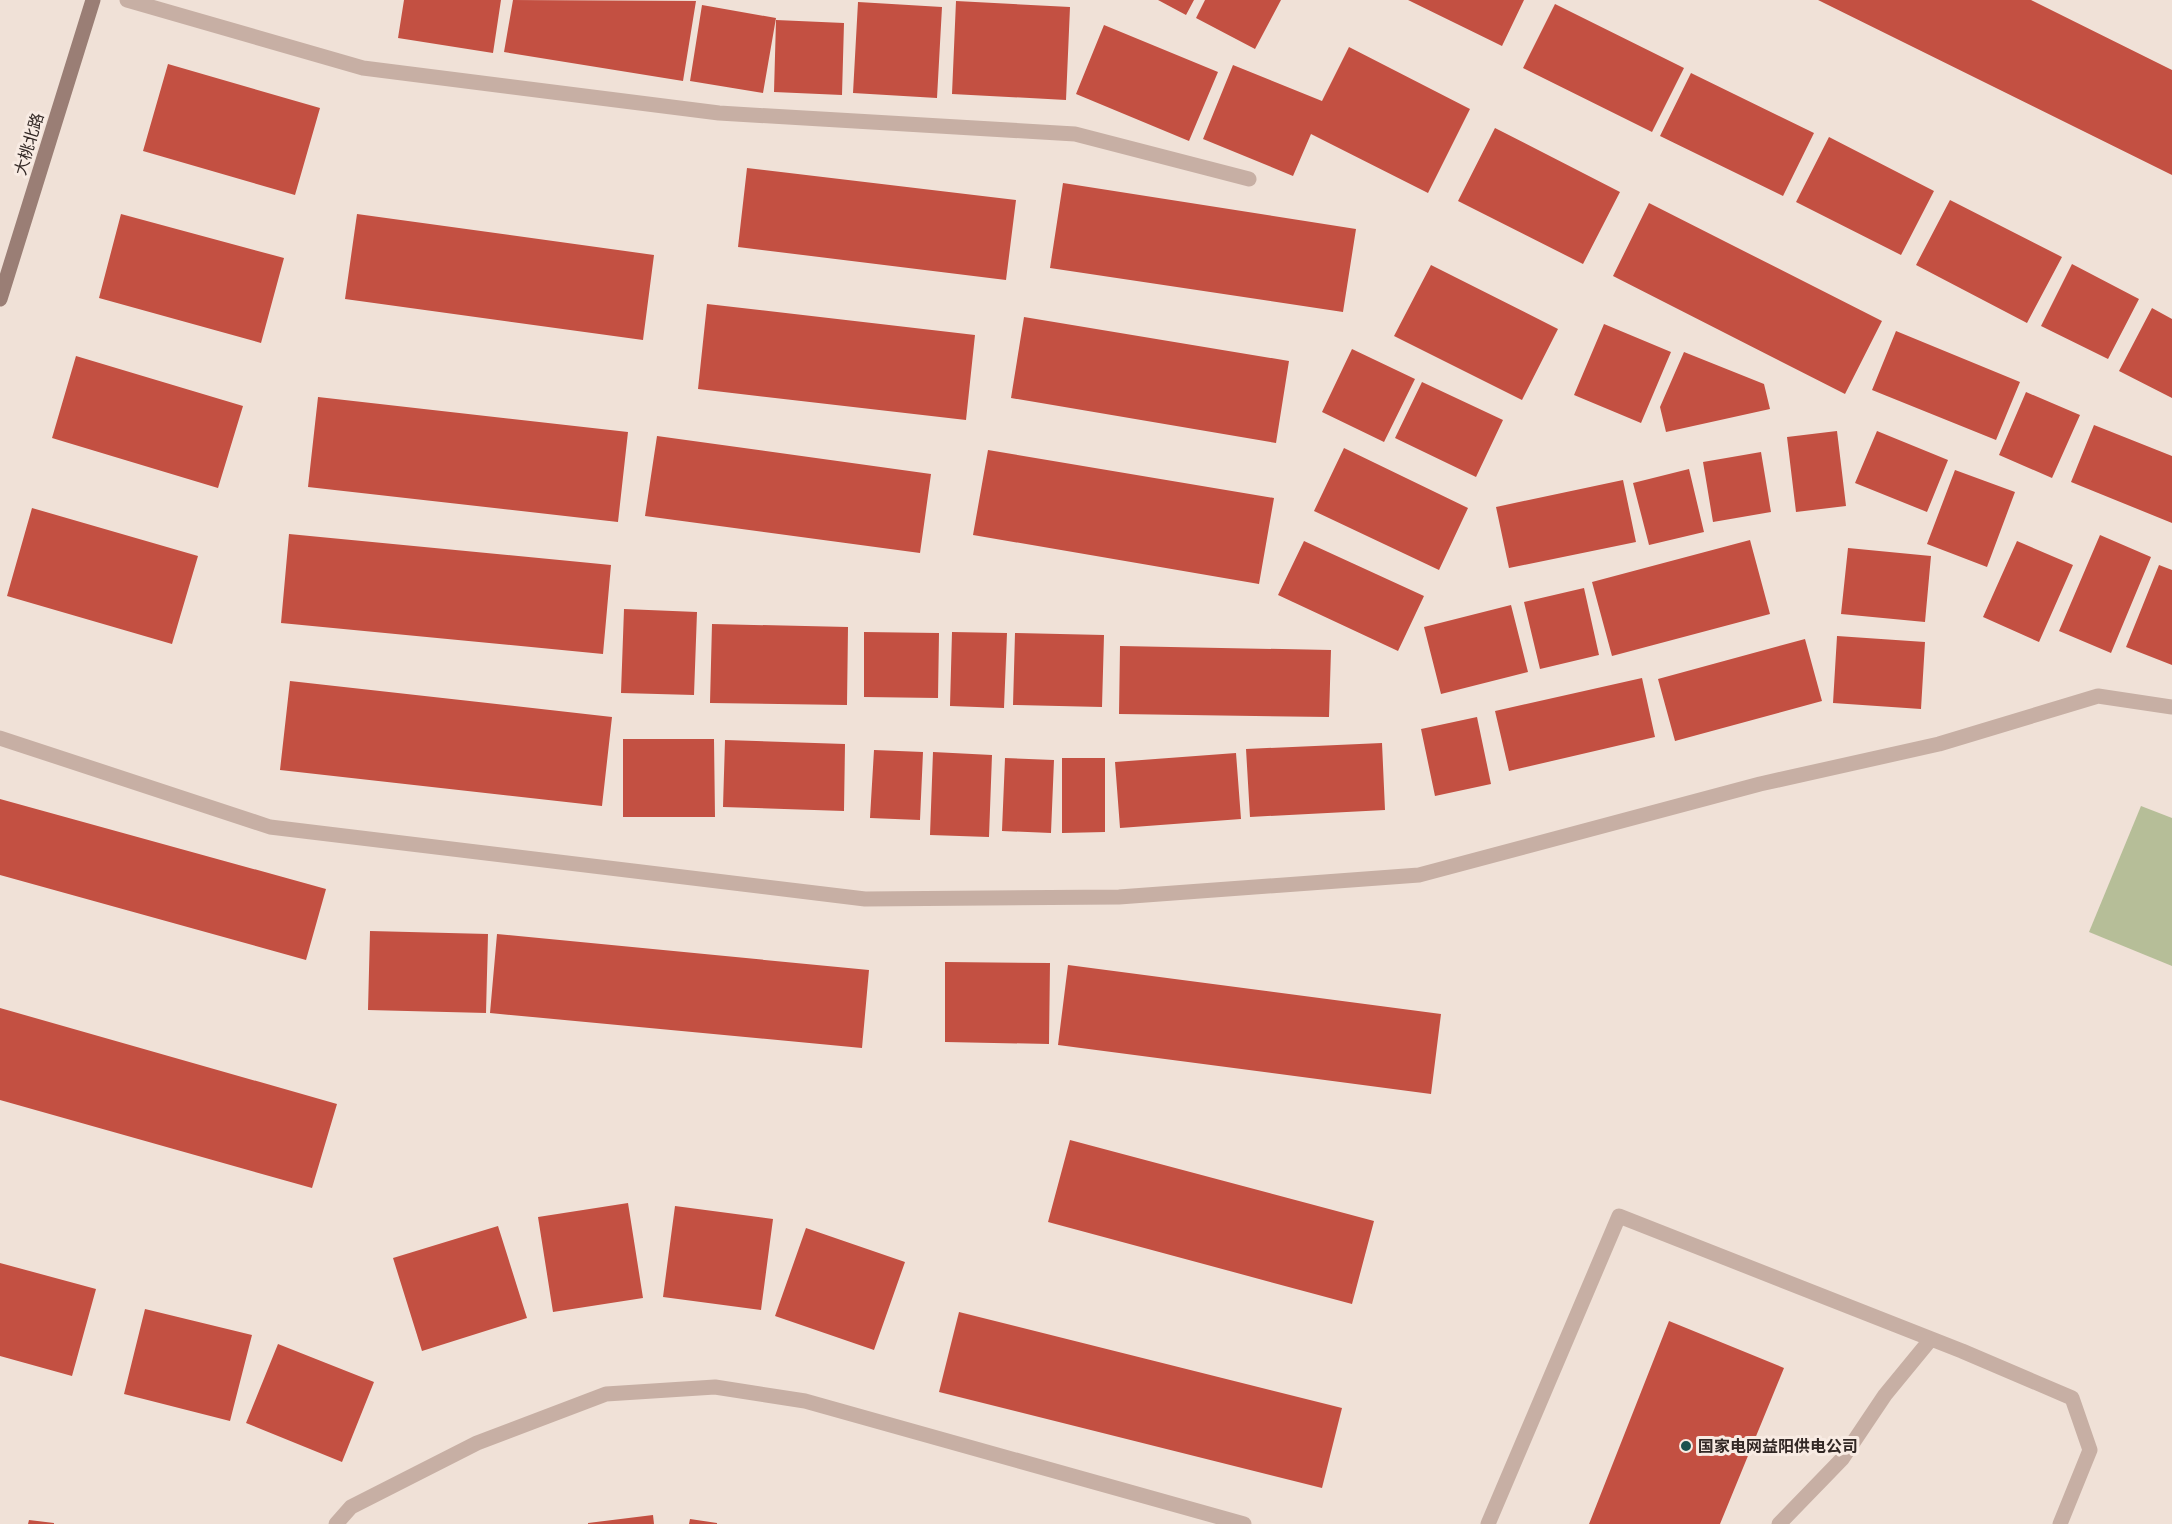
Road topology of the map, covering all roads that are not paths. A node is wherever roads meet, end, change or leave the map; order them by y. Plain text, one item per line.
1 (93, 0) edge
2 (127, 0) edge
3 (1249, 179) dead end
4 (0, 299) edge
5 (2172, 707) edge
6 (0, 738) edge
7 (1931, 1339) junction
8 (336, 1524) edge
9 (1244, 1524) edge
10 (1488, 1524) edge
11 (1779, 1524) edge
12 (2060, 1524) edge

1 - 4 street, 大桃北路
2 - 3 street
5 - 6 street
7 - 10 street
7 - 11 street
7 - 12 street
8 - 9 street

